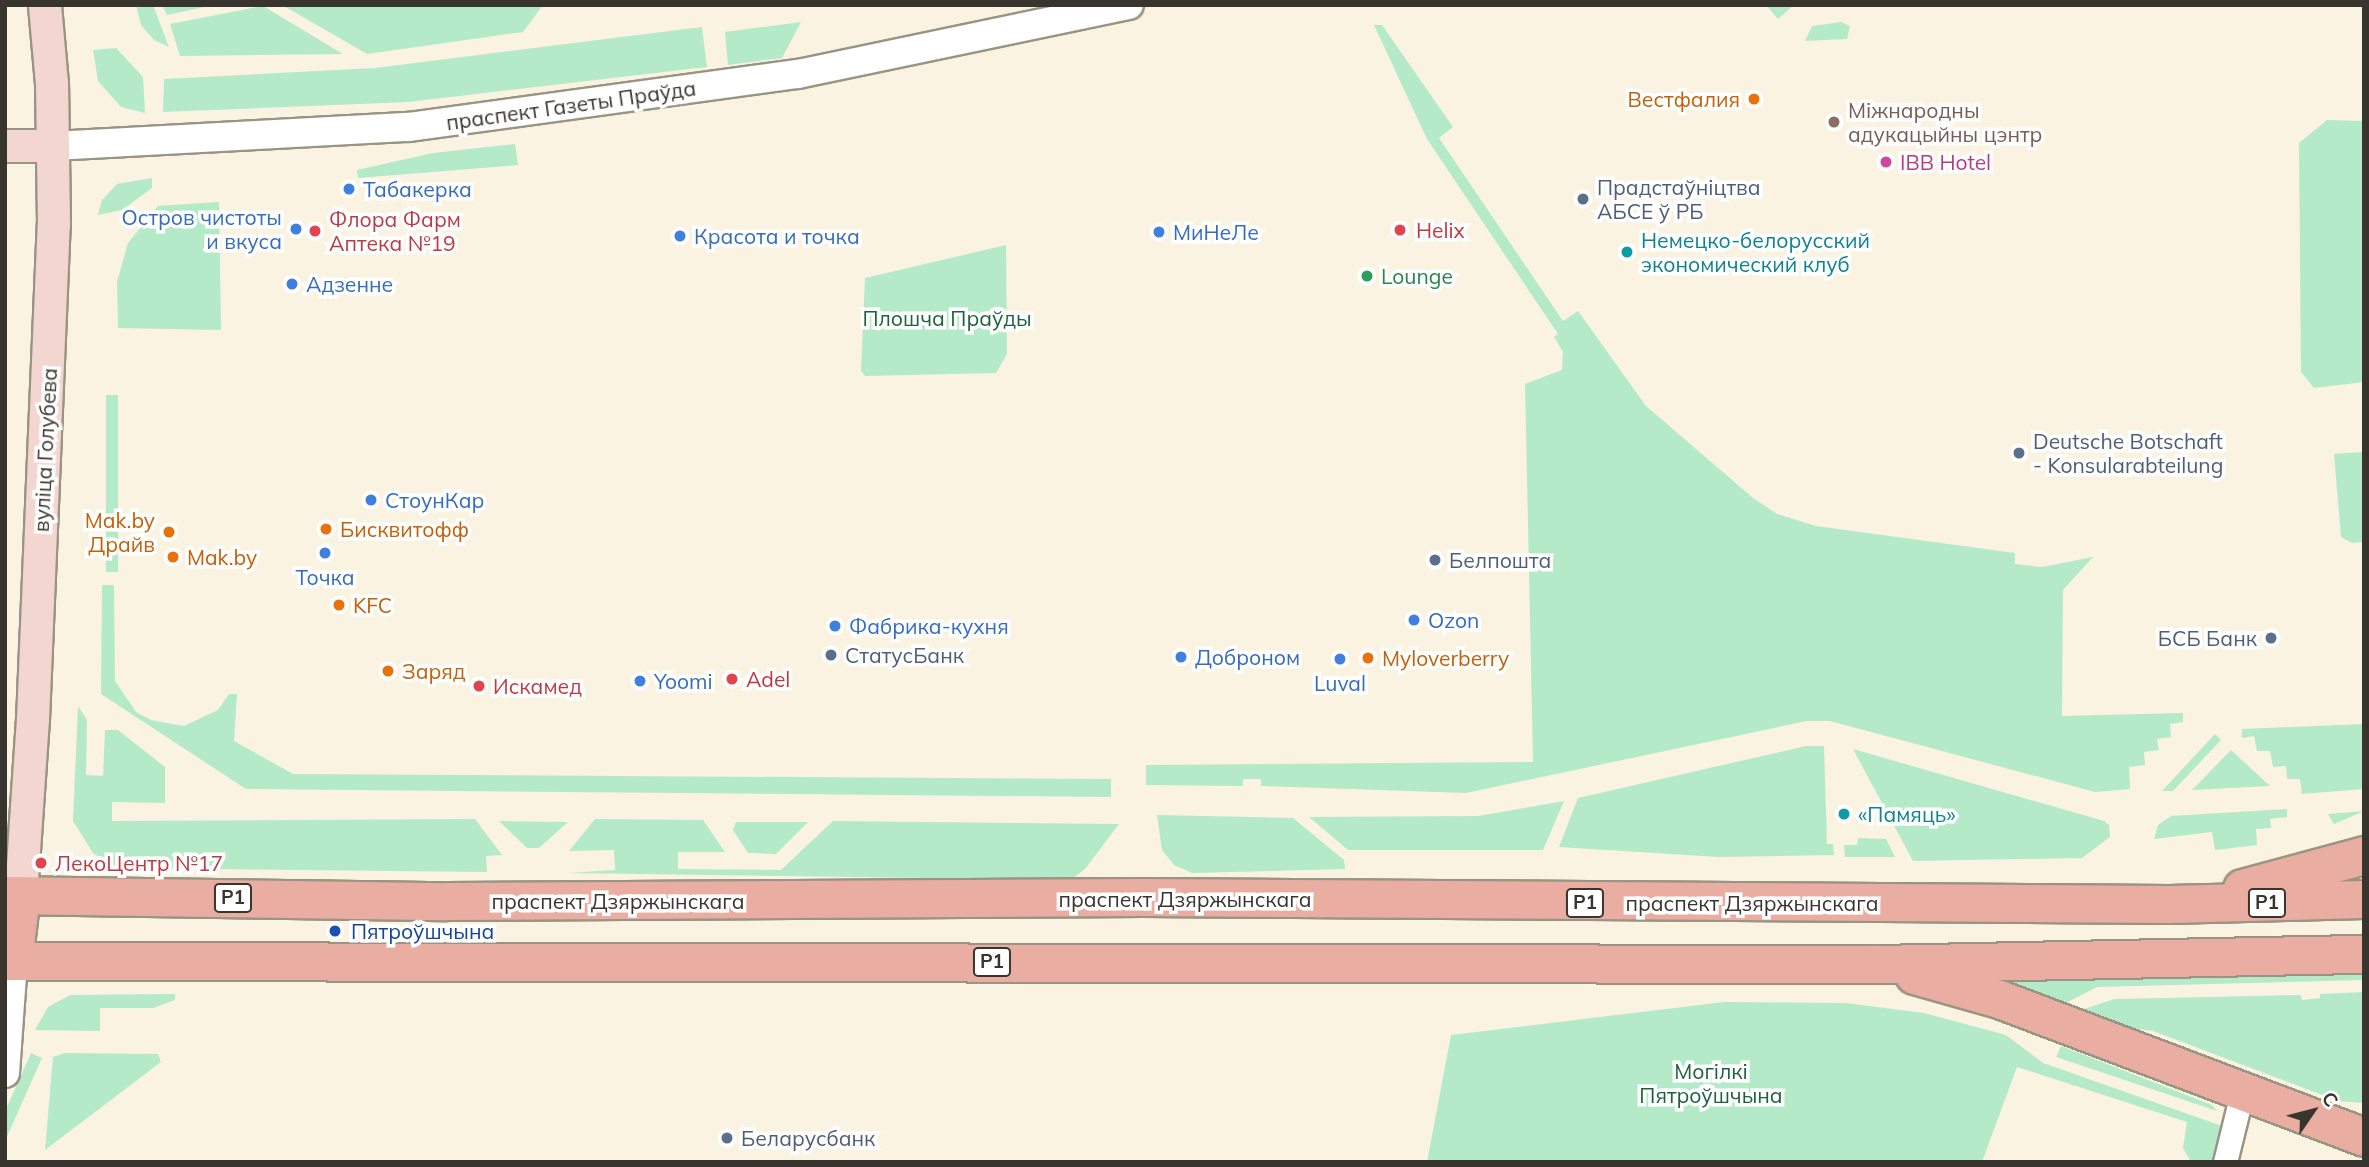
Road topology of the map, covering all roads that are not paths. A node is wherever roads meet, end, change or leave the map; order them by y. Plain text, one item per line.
1 (45, 5) edge
2 (1129, 5) edge
3 (5, 146) edge
4 (53, 146) junction
5 (2364, 856) edge
6 (13, 895) edge
7 (2364, 899) edge
8 (2169, 904) junction
9 (2364, 954) edge
10 (9, 961) edge
11 (1878, 964) junction
12 (5, 1073) edge
13 (2242, 1093) junction
14 (2364, 1137) edge
15 (2225, 1162) edge

1 - 4 main road, вуліца Голубева
2 - 4 street, праспект Газеты Праўда
3 - 4 main road, праспект Газеты Праўда
4 - 6 main road, вуліца Голубева
5 - 8 main road
6 - 8 main road, праспект Дзяржынскага / Р1
6 - 10 main road
7 - 8 main road, праспект Дзяржынскага / Р1
9 - 11 main road
10 - 11 main road, Р1
10 - 12 street
11 - 13 main road, Р1
13 - 14 main road, Р1
13 - 15 street

